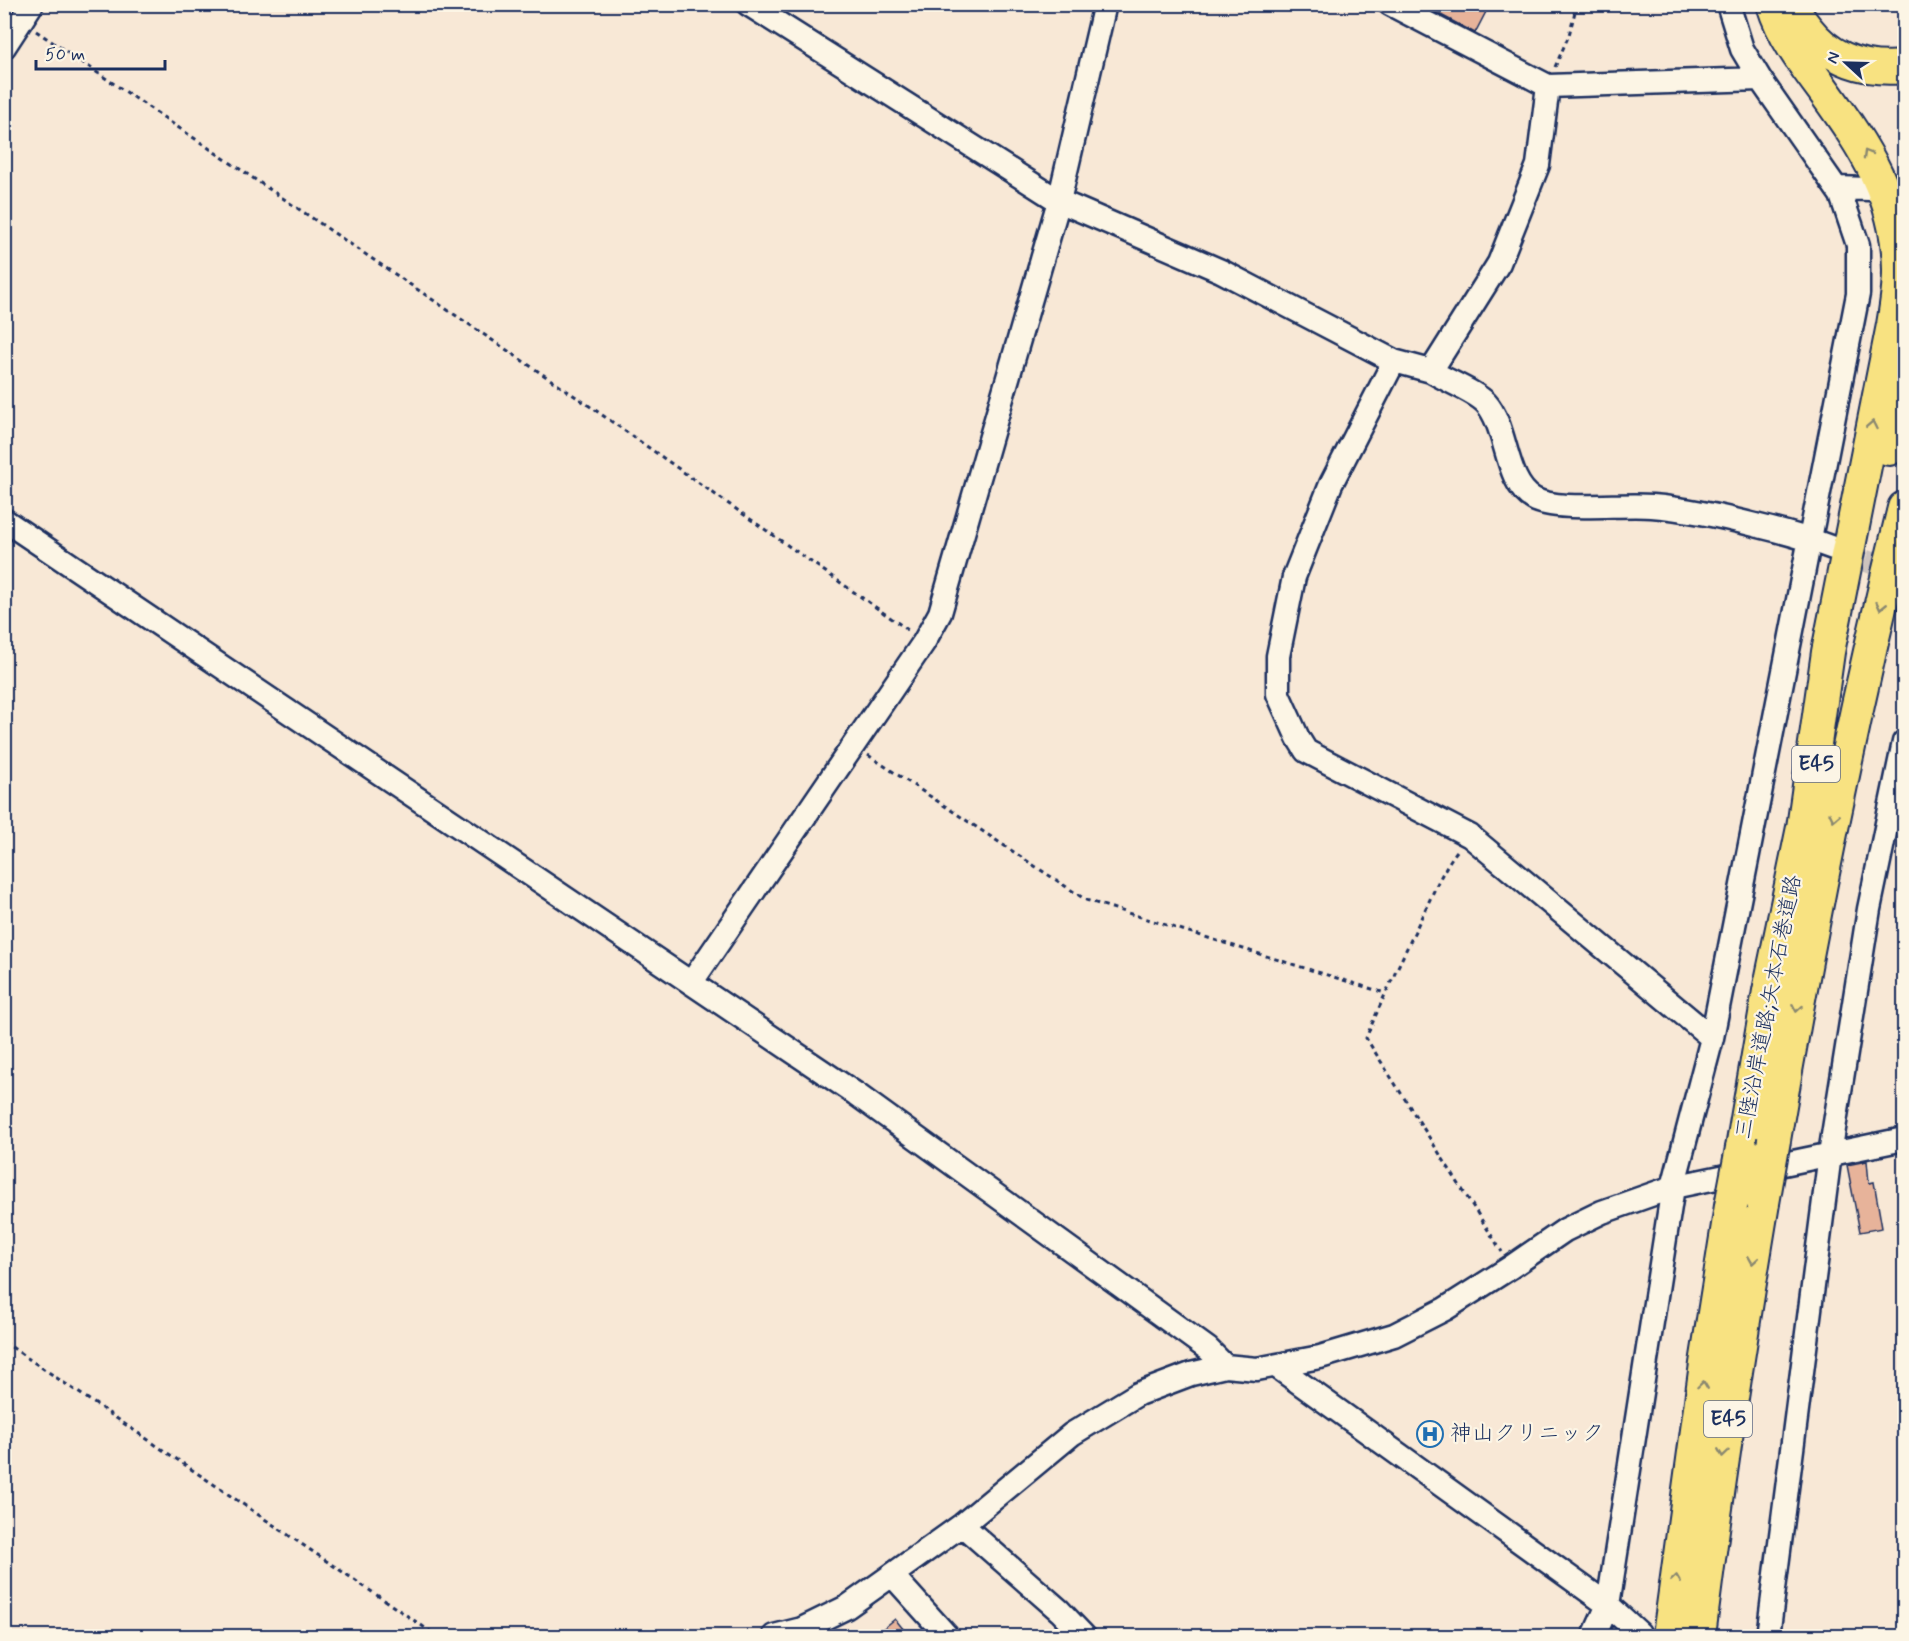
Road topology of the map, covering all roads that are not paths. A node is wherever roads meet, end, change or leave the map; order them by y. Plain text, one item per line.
1 (748, 4) edge
2 (1106, 4) edge
3 (1390, 4) edge
4 (1728, 4) edge
5 (1773, 4) edge
6 (1792, 4) edge
7 (26, 13) edge
8 (4, 47) edge
9 (1905, 67) edge
10 (1760, 79) junction
11 (1548, 86) junction
12 (1836, 188) junction
13 (1869, 189) dead end
14 (1059, 201) junction
15 (1394, 361) junction
16 (1431, 371) junction
17 (1905, 383) edge
18 (1905, 508) edge
19 (4, 520) edge
20 (1809, 539) junction
21 (1833, 548) tunnel mouth
22 (1905, 742) edge
23 (1802, 835) junction
24 (691, 983) junction
25 (1712, 1038) junction
26 (1905, 1139) edge
27 (1830, 1154) junction
28 (1673, 1187) junction
29 (1226, 1366) junction
30 (1276, 1366) junction
31 (962, 1526) junction
32 (893, 1576) junction
33 (1608, 1605) junction
34 (1654, 1635) edge
35 (774, 1636) edge
36 (947, 1636) edge
37 (1084, 1636) edge
38 (1594, 1636) edge
39 (1699, 1636) edge
40 (1768, 1636) edge

1 - 14 street
2 - 14 street
3 - 11 street
4 - 10 street
23 -> 5 highway
6 - 9 highway
7 - 8 street
10 - 11 street
10 - 12 street
11 - 16 street
12 - 13 street
12 - 20 street
14 - 15 street
14 - 24 street
15 - 16 street
15 - 25 street
16 - 20 street
17 - 23 highway, 三陸沿岸道路;矢本石巻道路 / E45
18 -> 39 highway, 三陸沿岸道路;矢本石巻道路 / E45, bridge
19 - 24 street
20 - 21 street
20 - 25 street
22 - 27 street
34 -> 23 highway, 三陸沿岸道路;矢本石巻道路 / E45, bridge
24 - 29 street
25 - 28 street
26 - 27 street
27 - 28 street
27 - 40 street
28 - 30 street
28 - 33 street
29 - 30 street
29 - 31 street
30 - 33 street
31 - 32 street
31 - 37 street
32 - 35 street
32 - 36 street
33 - 34 street
33 - 38 street

